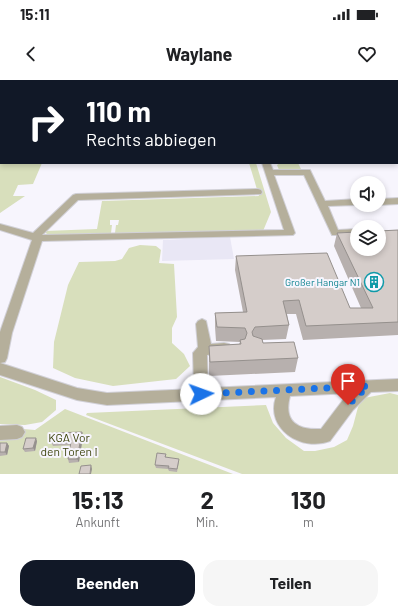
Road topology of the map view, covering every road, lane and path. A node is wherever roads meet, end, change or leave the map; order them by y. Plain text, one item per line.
1 (268, 168) edge
2 (258, 192) dead end
3 (398, 201) edge
4 (350, 202) edge
5 (386, 202) edge
6 (322, 204) junction
7 (0, 227) edge
8 (350, 232) edge
9 (36, 238) junction
10 (202, 324) dead end
11 (238, 347) edge
12 (205, 349) junction
13 (0, 358) edge
14 (0, 369) edge
15 (398, 385) edge
16 (368, 386) junction
17 (285, 390) junction
18 (201, 394) junction
19 (17, 432) dead end
20 (0, 433) edge

1 - 6 lane
1 - 9 lane
2 - 9 lane
3 - 5 lane
4 - 6 lane
6 - 8 lane
7 - 9 lane
9 - 13 lane
10 - 12 lane
11 - 12 lane
12 - 18 lane
14 - 18 lane
15 - 16 lane
16 - 17 lane
16 - 17 lane
17 - 18 lane
19 - 20 lane

